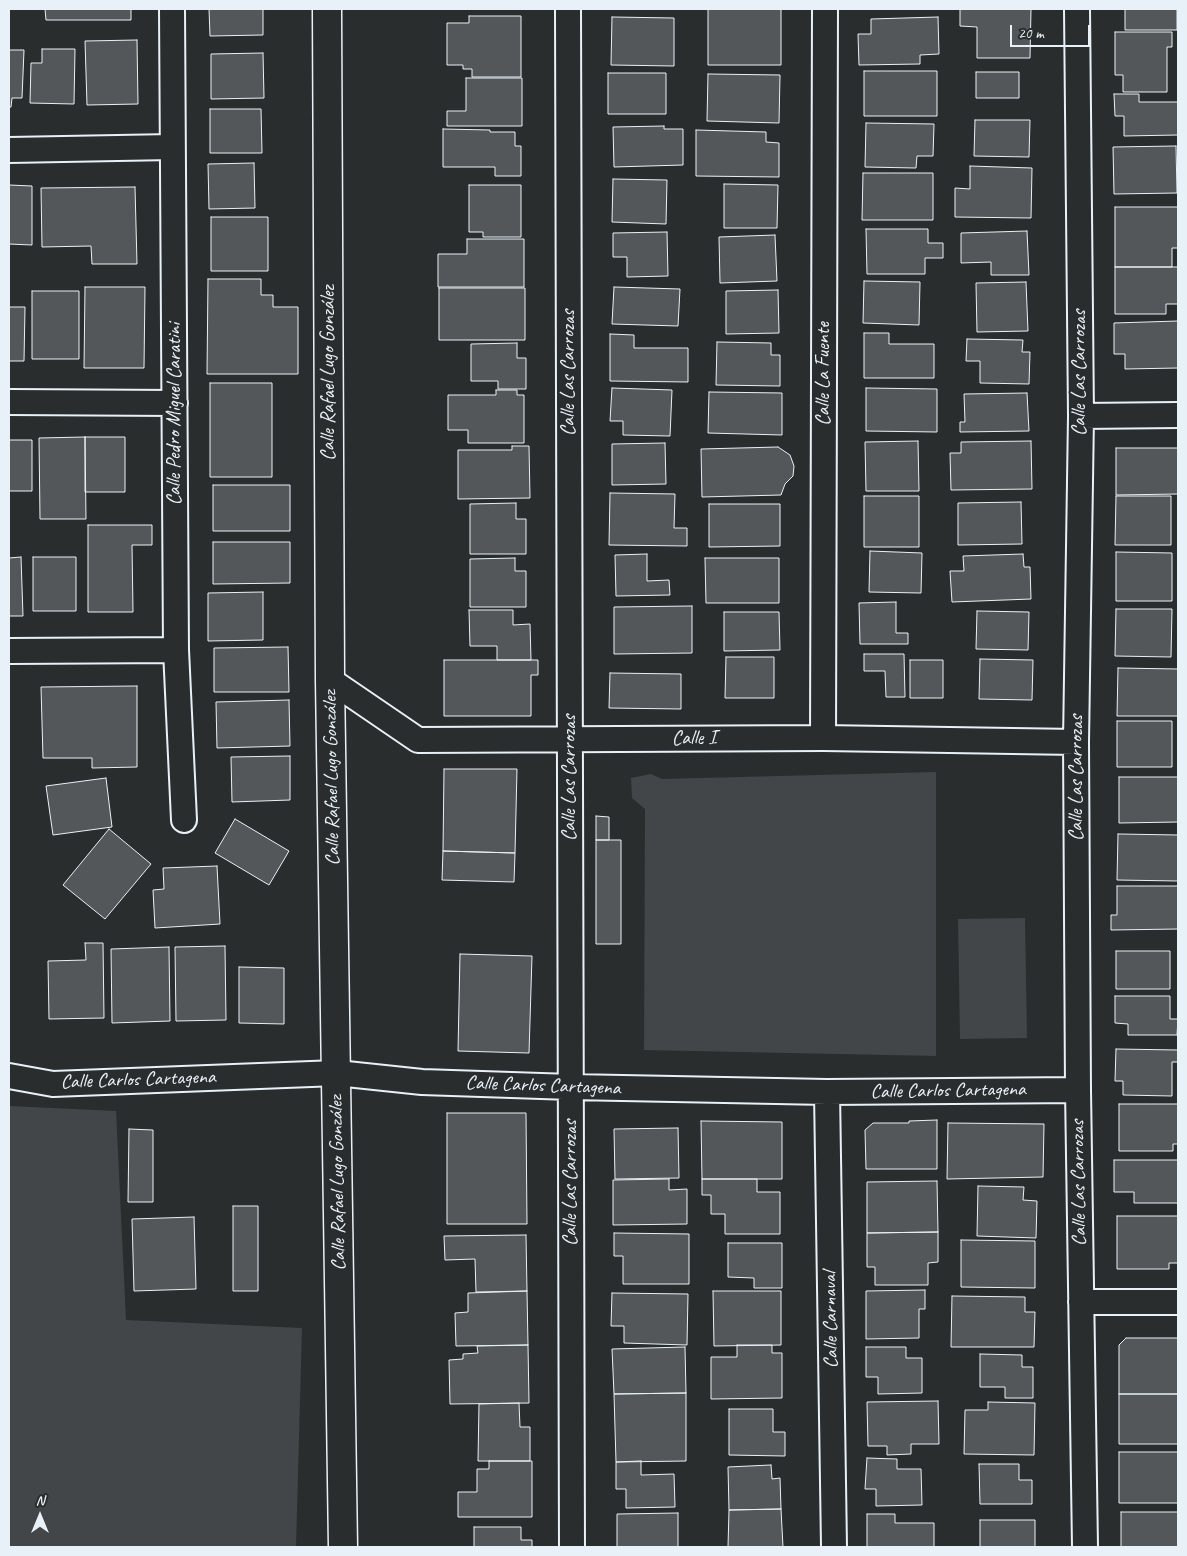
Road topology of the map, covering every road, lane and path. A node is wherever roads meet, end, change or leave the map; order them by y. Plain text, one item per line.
1 (172, 9) edge
2 (327, 9) edge
3 (568, 9) edge
4 (826, 9) edge
5 (1078, 9) edge
6 (172, 147) junction
7 (9, 150) edge
8 (9, 402) edge
9 (175, 403) junction
10 (1178, 415) edge
11 (1081, 416) junction
12 (176, 650) junction
13 (9, 651) edge
14 (330, 680) junction
15 (823, 738) junction
16 (570, 740) junction
17 (1076, 742) junction
18 (184, 820) dead end
19 (337, 1073) junction
20 (9, 1076) edge
21 (570, 1087) junction
22 (1078, 1090) junction
23 (827, 1092) junction
24 (1081, 1302) junction
25 (1178, 1302) edge
26 (342, 1547) edge
27 (572, 1547) edge
28 (834, 1547) edge
29 (1085, 1547) edge

1 - 6 street, Calle Pedro Miguel Caratini
2 - 14 street, Calle Rafael Lugo González
3 - 16 street, Calle Las Carrozas
4 - 15 street, Calle La Fuente
5 - 11 street, Calle Las Carrozas
6 - 7 street
6 - 9 street, Calle Pedro Miguel Caratini
8 - 9 street
9 - 12 street, Calle Pedro Miguel Caratini
10 - 11 street
11 - 17 street, Calle Las Carrozas
12 - 13 street
12 - 18 street, Calle Pedro Miguel Caratini
14 - 16 street, Calle I
14 - 19 street, Calle Rafael Lugo González
15 - 16 street, Calle I
15 - 17 street, Calle I
16 - 21 street, Calle Las Carrozas
17 - 22 street, Calle Las Carrozas
19 - 20 street, Calle Carlos Cartagena
19 - 21 street, Calle Carlos Cartagena
19 - 26 street, Calle Rafael Lugo González
21 - 23 street, Calle Carlos Cartagena
21 - 27 street, Calle Las Carrozas
22 - 23 street, Calle Carlos Cartagena
22 - 24 street, Calle Las Carrozas
23 - 28 street, Calle Carnaval
24 - 25 street
24 - 29 street, Calle Las Carrozas

